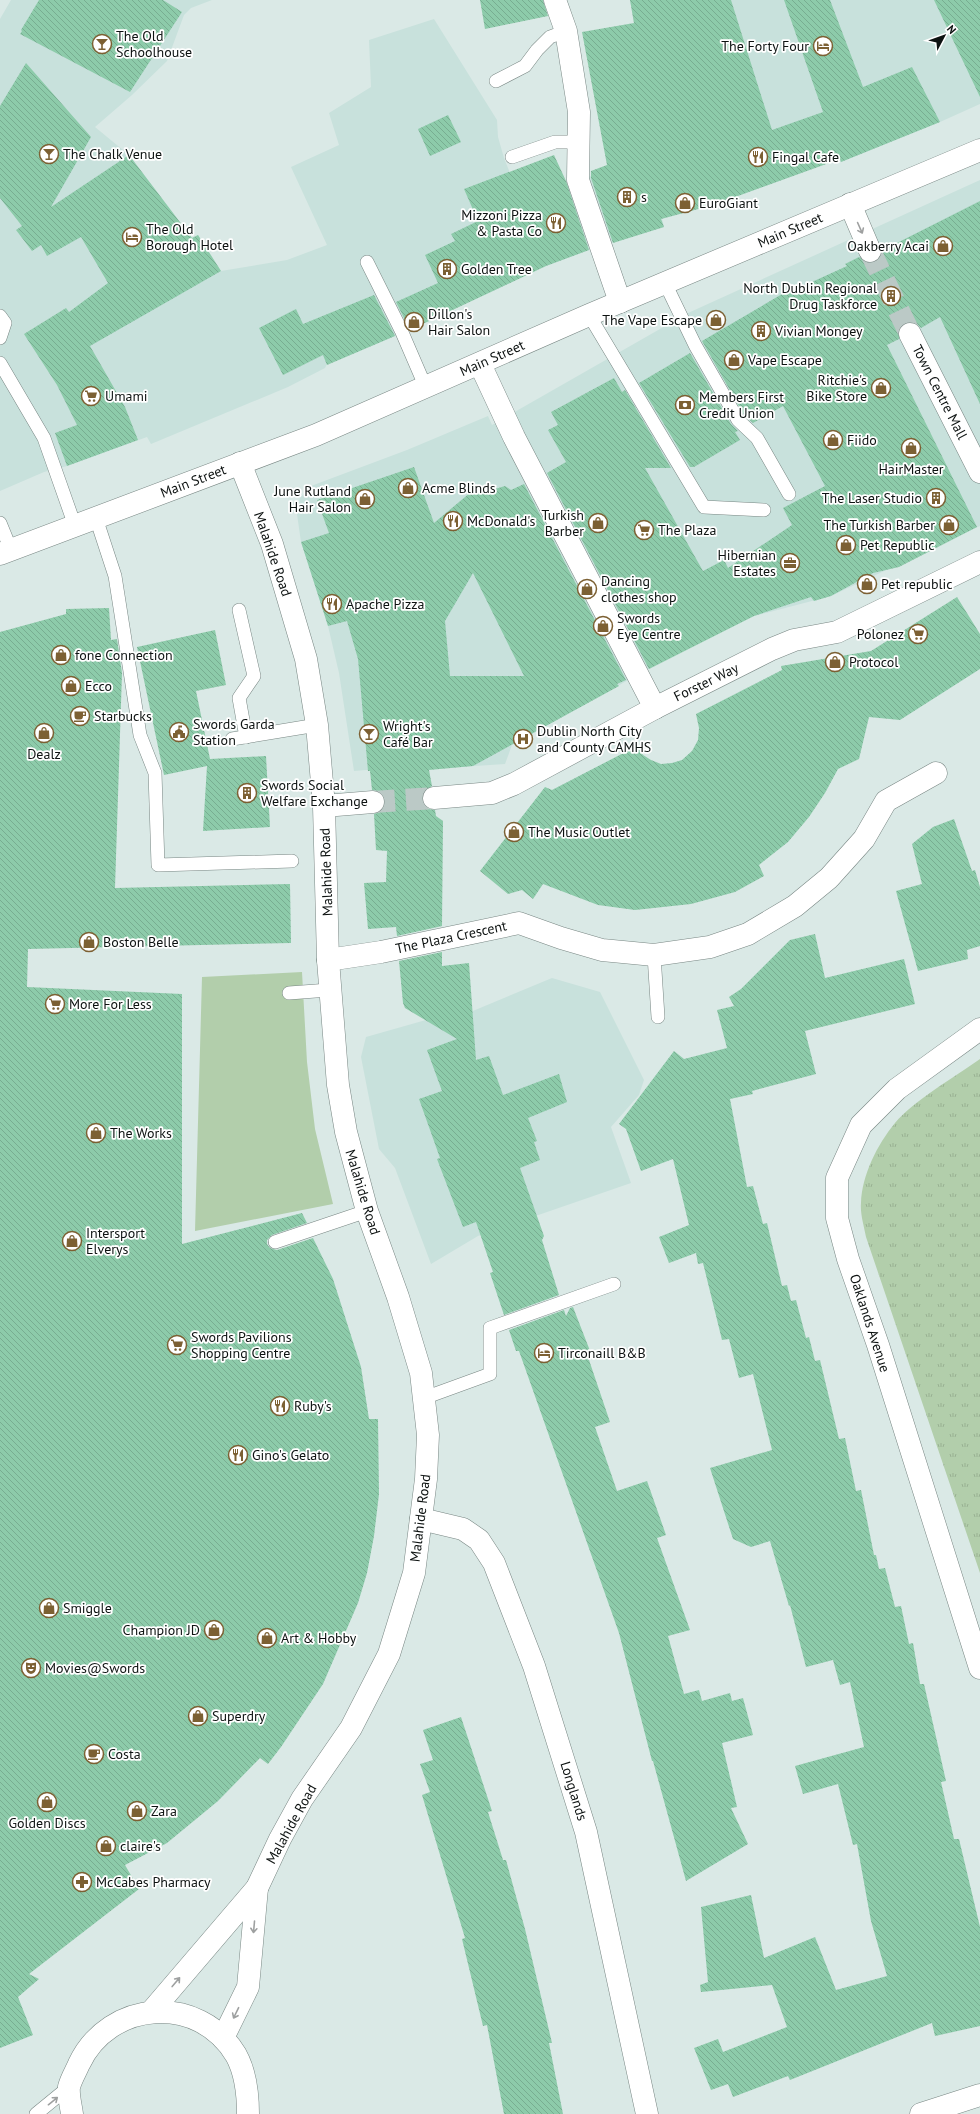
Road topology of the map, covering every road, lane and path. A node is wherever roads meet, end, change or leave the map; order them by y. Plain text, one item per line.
1 (555, 0) edge
2 (566, 30) junction
3 (496, 81) dead end
4 (579, 142) junction
5 (980, 150) edge
6 (512, 157) dead end
7 (850, 204) junction
8 (870, 251) tunnel mouth
9 (367, 262) dead end
10 (665, 283) junction
11 (620, 302) junction
12 (589, 315) junction
13 (0, 316) edge
14 (910, 334) tunnel mouth
15 (0, 338) edge
16 (0, 363) edge
17 (480, 364) junction
18 (426, 388) junction
19 (240, 463) junction
20 (980, 472) edge
21 (789, 494) dead end
22 (764, 510) dead end
23 (96, 518) junction
24 (0, 523) edge
25 (75, 526) junction
26 (6, 552) edge
27 (980, 562) edge
28 (239, 610) dead end
29 (655, 708) junction
30 (317, 725) junction
31 (246, 737) junction
32 (232, 740) dead end
33 (936, 773) dead end
34 (434, 798) tunnel mouth
35 (373, 802) tunnel mouth
36 (324, 806) junction
37 (292, 862) dead end
38 (654, 955) junction
39 (328, 960) junction
40 (329, 990) junction
41 (289, 993) dead end
42 (658, 1017) dead end
43 (980, 1029) edge
44 (367, 1211) junction
45 (275, 1242) dead end
46 (614, 1284) dead end
47 (424, 1398) junction
48 (421, 1519) junction
49 (980, 1668) edge
50 (257, 1888) junction
51 (151, 2012) junction
52 (223, 2038) junction
53 (69, 2087) junction
54 (980, 2095) edge
55 (36, 2114) edge
56 (72, 2114) edge
57 (248, 2114) edge
58 (647, 2114) edge
59 (922, 2114) edge

1 - 2 street
2 - 3 lane
2 - 4 street
4 - 6 lane
4 - 11 street
5 - 7 street, Main Street
7 -> 8 street
7 - 10 street, Main Street
9 - 18 lane
10 - 11 street, Main Street
10 - 21 lane
11 - 12 street, Main Street
12 - 17 street, Main Street
12 - 22 lane
13 - 15 lane
14 - 20 street, Town Centre Mall
16 - 25 lane
17 - 18 street, Main Street
17 - 29 street
18 - 19 street, Main Street
19 - 23 street, Main Street
19 - 30 street, Malahide Road
23 - 25 street, Main Street
23 - 37 lane
24 - 26 lane
25 - 26 street, Main Street
27 - 29 street, Forster Way
28 - 31 lane
29 - 34 street, Forster Way
30 - 31 lane
30 - 36 street, Malahide Road
31 - 32 lane
33 - 38 street, The Plaza Crescent
35 - 36 street
36 - 39 street, Malahide Road
38 - 39 street, The Plaza Crescent
38 - 42 lane
39 - 40 street, Malahide Road
40 - 41 lane
40 - 44 street, Malahide Road
43 - 49 street, Oaklands Avenue
44 - 45 lane
44 - 47 street, Malahide Road
46 - 47 lane
47 - 48 street, Malahide Road
48 - 50 street, Malahide Road
48 - 58 street, Longlands
51 -> 50 street, Malahide Road
50 -> 52 street, Malahide Road
51 - 52 street
51 - 53 street
52 - 57 street
55 -> 53 lane
53 - 56 street
54 - 59 street

